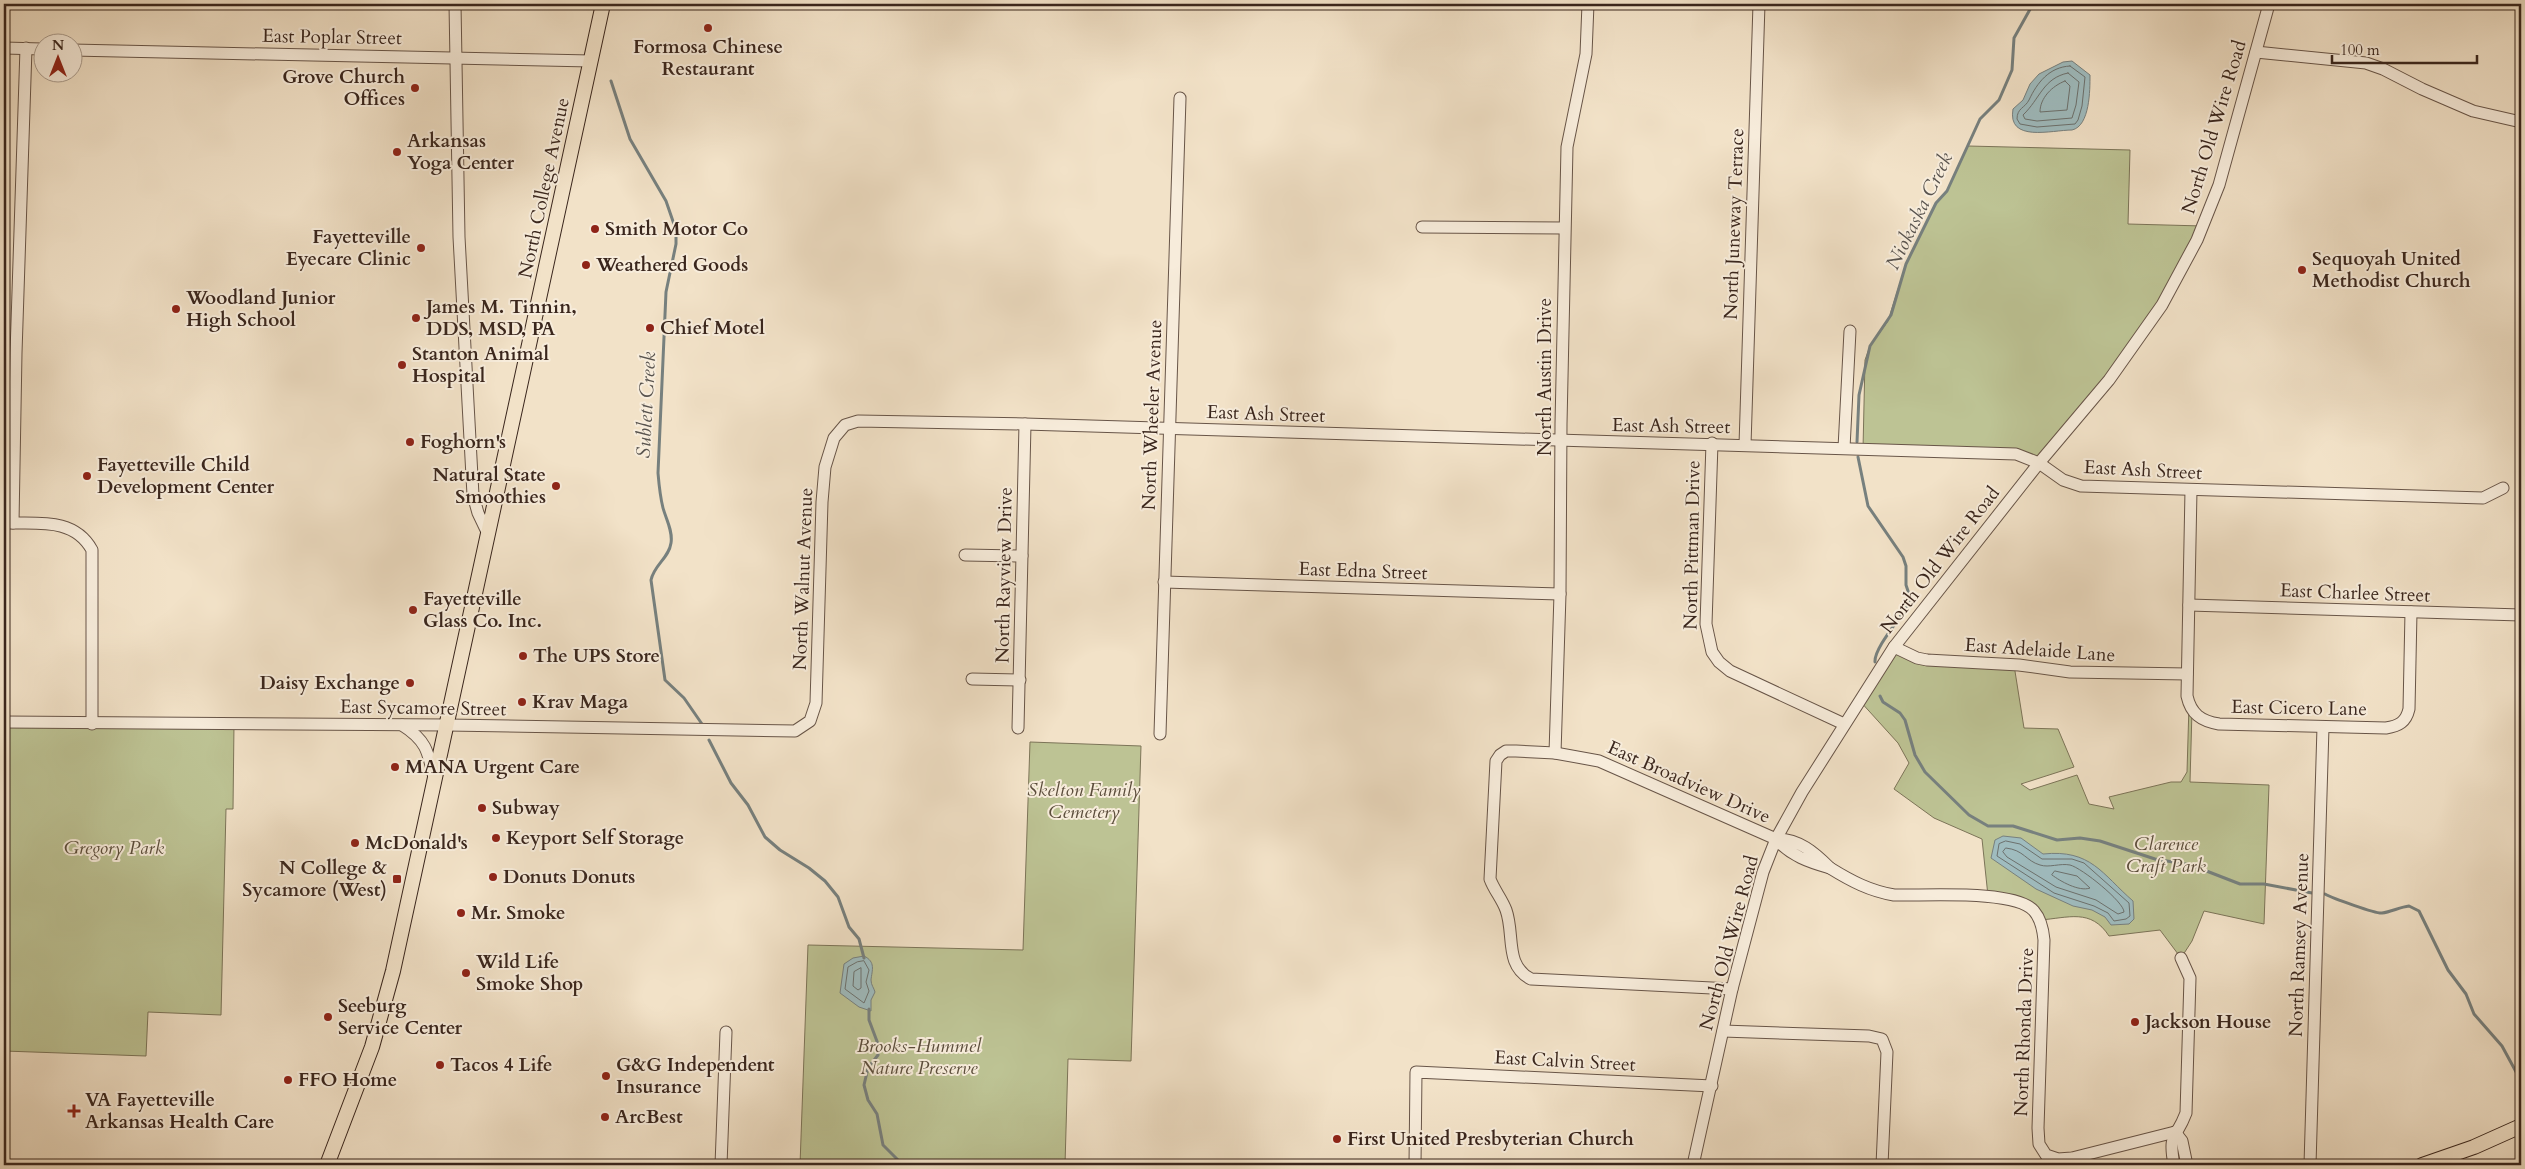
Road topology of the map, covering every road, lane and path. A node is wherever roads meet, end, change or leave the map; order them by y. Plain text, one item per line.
1 (455, 4) edge
2 (604, 4) edge
3 (1588, 4) edge
4 (1759, 4) edge
5 (2269, 4) edge
6 (4, 48) edge
7 (26, 48) junction
8 (32, 48) edge
9 (82, 50) edge
10 (2256, 52) junction
11 (456, 57) junction
12 (591, 61) junction
13 (1180, 98) dead end
14 (2521, 122) edge
15 (1422, 227) dead end
16 (1564, 228) junction
17 (1850, 331) dead end
18 (1025, 424) junction
19 (1170, 428) junction
20 (834, 438) joint
21 (1562, 441) junction
22 (1712, 443) junction
23 (1745, 445) junction
24 (1844, 448) junction
25 (2039, 463) junction
26 (2504, 488) dead end
27 (2191, 490) junction
28 (9, 523) edge
29 (488, 534) junction
30 (965, 556) dead end
31 (1022, 556) junction
32 (1164, 582) junction
33 (1560, 594) junction
34 (2189, 605) junction
35 (2411, 612) junction
36 (2521, 615) edge
37 (1894, 647) junction
38 (2187, 674) junction
39 (972, 679) dead end
40 (1020, 680) junction
41 (810, 721) joint
42 (4, 722) edge
43 (92, 724) junction
44 (1844, 724) junction
45 (402, 725) junction
46 (448, 725) junction
47 (2322, 726) junction
48 (1018, 728) dead end
49 (1160, 734) dead end
50 (1555, 753) junction
51 (435, 781) junction
52 (1776, 839) junction
53 (2034, 910) joint
54 (2181, 958) dead end
55 (1732, 989) junction
56 (1723, 1031) junction
57 (726, 1032) dead end
58 (1712, 1086) junction
59 (2521, 1126) edge
60 (2174, 1132) junction
61 (327, 1165) edge
62 (721, 1165) edge
63 (1415, 1165) edge
64 (1693, 1165) edge
65 (1882, 1165) edge
66 (2174, 1165) edge
67 (2186, 1165) edge
68 (2310, 1165) edge
69 (2422, 1165) edge

1 - 11 street
2 - 12 main road, North College Avenue
3 - 16 street, North Austin Drive
4 - 23 street, North Juneway Terrace
5 - 10 street, North Old Wire Road
6 - 7 street
7 - 8 street
7 - 28 street
9 - 11 street, East Poplar Street
10 - 14 street
10 - 25 street, North Old Wire Road
11 - 12 street, East Poplar Street
11 - 29 street
12 - 29 main road, North College Avenue
13 - 19 street, North Wheeler Avenue
15 - 16 street
16 - 21 street, North Austin Drive
17 - 24 street
18 - 19 street, East Ash Street
18 - 20 street, East Ash Street
18 - 31 street, North Rayview Drive
19 - 21 street, East Ash Street
19 - 32 street, North Wheeler Avenue
20 - 41 street, North Walnut Avenue
21 - 22 street, East Ash Street
21 - 33 street, North Austin Drive
22 - 23 street, East Ash Street
22 - 44 street, North Pittman Drive
23 - 24 street, East Ash Street
24 - 25 street, East Ash Street
25 - 27 street, East Ash Street
25 - 37 street, North Old Wire Road
26 - 27 street, East Ash Street
27 - 34 street
28 - 43 street
29 - 46 main road, North College Avenue
30 - 31 street
31 - 40 street, North Rayview Drive
32 - 33 street, East Edna Street
32 - 49 street, North Wheeler Avenue
33 - 50 street, North Austin Drive
34 - 35 street, East Charlee Street
34 - 38 street
35 - 36 street, East Charlee Street
35 - 47 street, East Cicero Lane
37 - 38 street, East Adelaide Lane
37 - 44 street, North Old Wire Road
38 - 47 street, East Cicero Lane
39 - 40 street
40 - 48 street, North Rayview Drive
41 - 46 street, East Sycamore Street
42 - 43 street, East Sycamore Street
43 - 45 street, East Sycamore Street
44 - 52 street, North Old Wire Road
45 - 46 street, East Sycamore Street
45 - 51 street
46 - 51 main road, North College Avenue
47 - 68 street, North Ramsey Avenue
50 - 52 street, East Broadview Drive
50 - 55 street, East Broadview Drive
51 - 61 main road, North College Avenue
52 - 53 street, East Broadview Drive
52 - 55 street, North Old Wire Road
53 - 60 street, North Rhonda Drive
54 - 60 street
55 - 56 street, North Old Wire Road
56 - 58 street, North Old Wire Road
56 - 65 street
57 - 62 street
58 - 63 street, East Calvin Street
58 - 64 street, North Old Wire Road
59 - 69 main road
60 - 66 street
60 - 67 street

